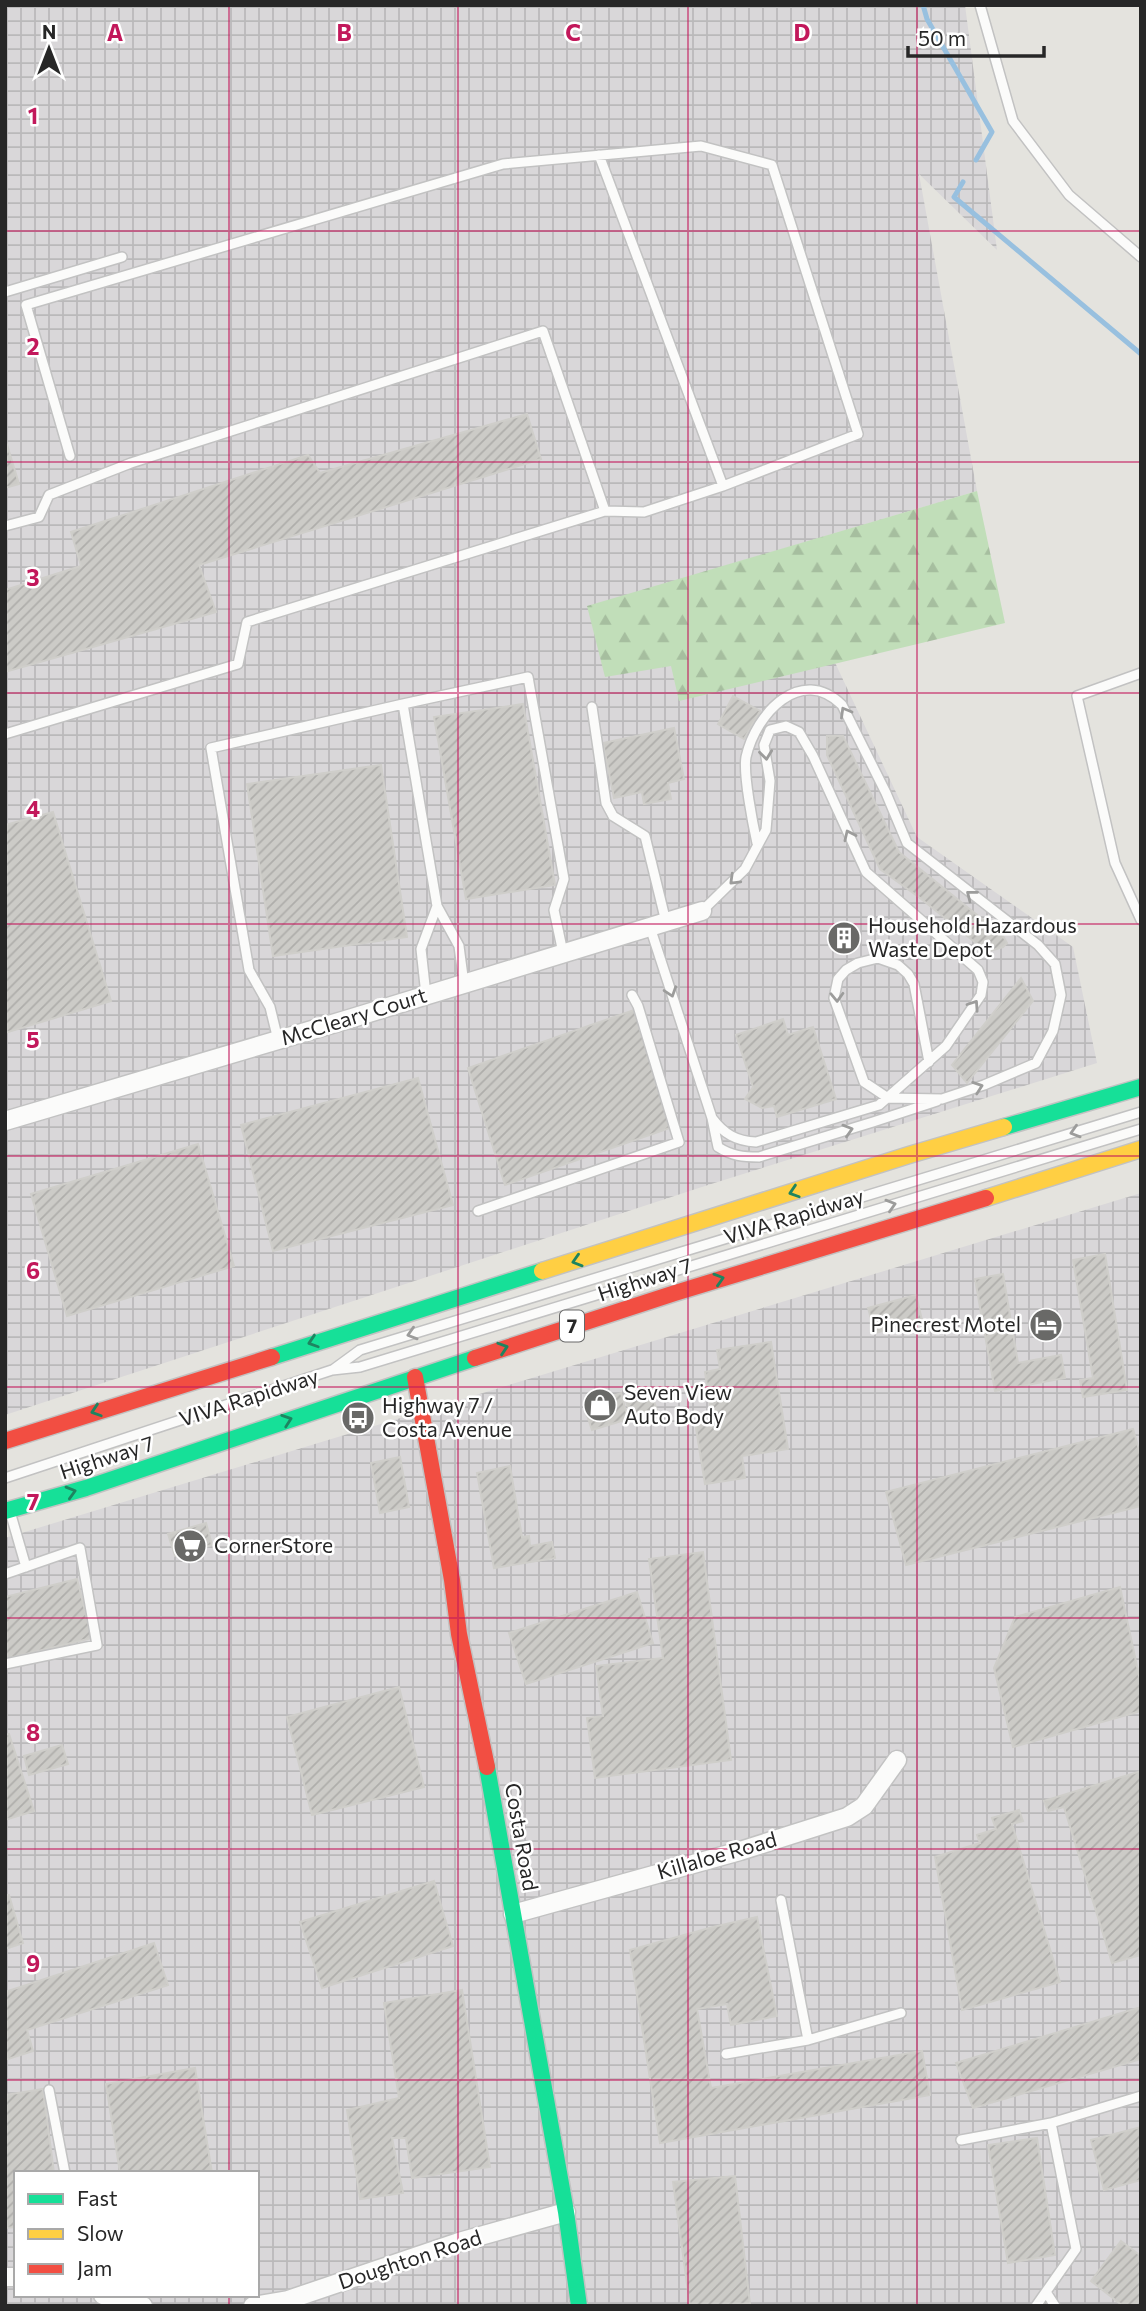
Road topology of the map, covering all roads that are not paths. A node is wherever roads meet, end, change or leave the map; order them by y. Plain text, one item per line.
1 (980, 5) edge
2 (598, 155) junction
3 (122, 257) dead end
4 (1141, 257) edge
5 (5, 292) edge
6 (70, 456) dead end
7 (723, 486) junction
8 (605, 512) junction
9 (5, 527) edge
10 (1141, 673) edge
11 (403, 704) junction
12 (592, 707) dead end
13 (5, 734) edge
14 (757, 843) junction
15 (437, 906) junction
16 (702, 911) joint
17 (1141, 920) edge
18 (658, 924) junction
19 (563, 953) junction
20 (464, 984) junction
21 (632, 995) dead end
22 (426, 996) junction
23 (278, 1040) junction
24 (929, 1062) junction
25 (1141, 1087) edge
26 (888, 1098) junction
27 (942, 1099) junction
28 (1141, 1112) edge
29 (712, 1118) junction
30 (5, 1121) edge
31 (1141, 1129) edge
32 (1141, 1149) edge
33 (478, 1211) dead end
34 (332, 1370) junction
35 (415, 1377) junction
36 (5, 1441) edge
37 (5, 1478) edge
38 (7, 1510) edge
39 (26, 1567) junction
40 (5, 1574) edge
41 (5, 1664) edge
42 (897, 1760) dead end
43 (781, 1900) dead end
44 (513, 1914) junction
45 (901, 2013) dead end
46 (808, 2040) junction
47 (726, 2054) dead end
48 (49, 2090) dead end
49 (1141, 2096) edge
50 (1051, 2123) junction
51 (961, 2140) dead end
52 (65, 2171) edge
53 (566, 2212) junction
54 (1046, 2292) junction
55 (110, 2297) edge
56 (143, 2306) edge
57 (253, 2306) edge
58 (579, 2306) edge
59 (1036, 2306) edge
60 (1055, 2306) edge

1 - 4 lane
2 - 6 lane
2 - 7 lane
2 - 7 lane
3 - 5 lane
7 - 8 lane
8 - 9 lane
8 - 13 lane
10 - 17 lane
11 - 15 lane
11 - 19 lane
11 - 23 lane
12 - 18 lane
14 -> 16 lane
24 -> 14 lane
27 -> 14 lane
15 - 20 lane
15 - 22 lane
16 - 18 street, McCleary Court
18 - 19 street, McCleary Court
18 -> 29 lane
19 - 20 street, McCleary Court
20 - 22 street, McCleary Court
21 - 33 lane
22 - 23 street, McCleary Court
23 - 30 street, McCleary Court
24 - 26 lane
24 -> 26 lane
25 -> 36 main road, Highway 7
26 - 27 lane
26 - 29 lane
29 -> 27 lane
28 -> 34 lane, VIVA Rapidway
34 -> 31 lane, VIVA Rapidway
35 -> 32 main road, Highway 7 / 7
34 - 37 lane, VIVA Rapidway
38 -> 35 main road, Highway 7 / 7
35 - 44 main road, Costa Road
38 - 39 lane
39 - 40 lane
39 - 41 lane
42 - 44 street, Killaloe Road
43 - 46 lane
44 - 53 main road, Costa Road
45 - 46 lane
46 - 47 lane
48 - 52 lane
49 - 50 lane
50 - 51 lane
50 - 54 lane
53 - 57 street, Doughton Road
53 - 58 main road, Costa Road
54 - 59 lane
54 - 60 lane
55 - 56 street

